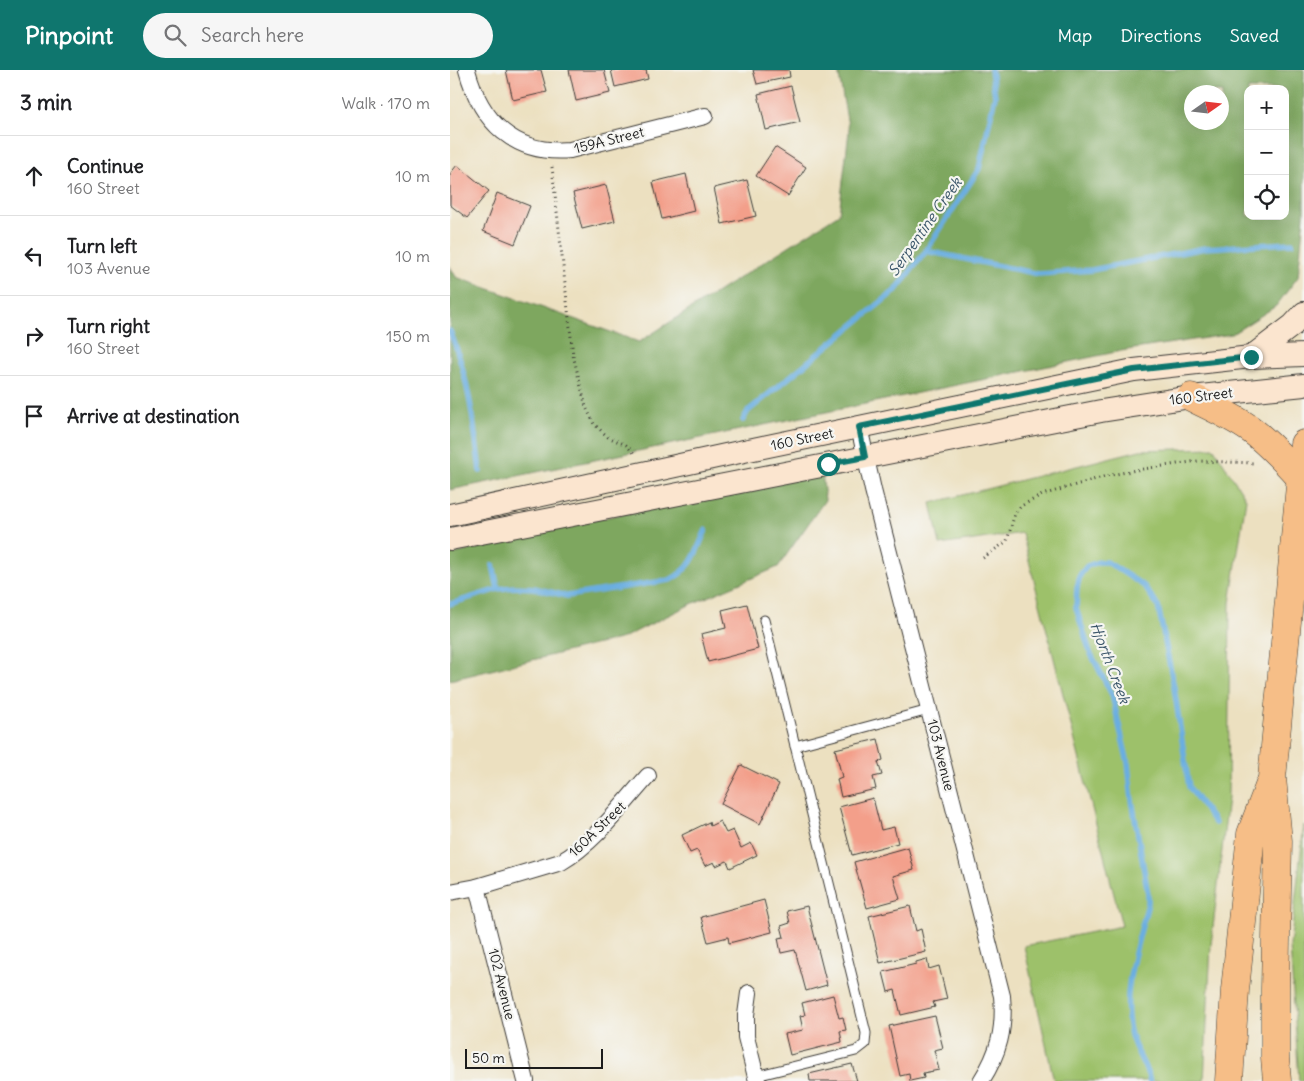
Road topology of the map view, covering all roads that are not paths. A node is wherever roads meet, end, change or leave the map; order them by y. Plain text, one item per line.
1 (467, 70) edge
2 (705, 116) dead end
3 (1304, 313) edge
4 (1304, 355) edge
5 (1251, 357) junction
6 (1304, 385) edge
7 (1192, 397) junction
8 (859, 427) junction
9 (1304, 444) edge
10 (865, 457) junction
11 (1302, 476) edge
12 (450, 515) edge
13 (450, 539) edge
14 (764, 620) dead end
15 (929, 710) junction
16 (795, 746) junction
17 (648, 776) dead end
18 (1272, 778) junction
19 (477, 887) junction
20 (450, 892) edge
21 (749, 993) dead end
22 (756, 1079) edge
23 (526, 1081) edge
24 (980, 1081) edge
25 (1229, 1081) edge
26 (1277, 1081) edge

1 - 2 street, 159A Street
3 - 5 main road
4 - 5 main road, 160 Street
5 - 8 main road, 160 Street
6 - 7 main road, 160 Street
7 - 10 main road, 160 Street
7 - 11 highway
8 - 10 street, 103 Avenue
8 - 12 main road, 160 Street
9 - 11 highway
10 - 13 main road, 160 Street
10 - 15 street, 103 Avenue
11 - 18 highway
14 - 16 lane
15 - 16 lane
15 - 24 street, 103 Avenue
16 - 22 lane
17 - 19 street, 160A Street
18 - 25 highway
18 - 26 highway
19 - 20 street, 160A Street
19 - 23 street, 102 Avenue
21 - 22 street

